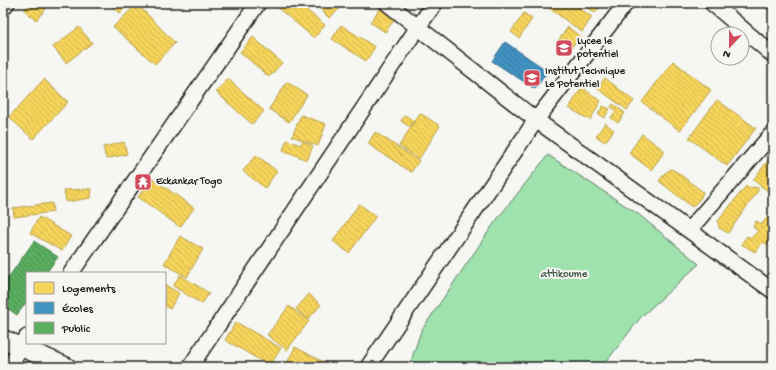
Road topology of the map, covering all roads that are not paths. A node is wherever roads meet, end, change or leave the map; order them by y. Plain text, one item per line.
1 (7, 3) edge
2 (258, 3) edge
3 (387, 3) edge
4 (436, 3) edge
5 (626, 3) edge
6 (712, 3) edge
7 (3, 8) edge
8 (418, 27) junction
9 (773, 55) edge
10 (536, 120) junction
11 (773, 133) edge
12 (689, 230) junction
13 (72, 272) edge
14 (773, 291) edge
15 (3, 339) edge
16 (24, 342) edge
17 (27, 344) edge
18 (10, 367) edge
19 (67, 367) edge
20 (190, 367) edge
21 (368, 367) edge

1 - 7 street
2 - 13 street
3 - 8 street
4 - 8 street
5 - 10 street
6 - 9 street
8 - 10 street
8 - 20 street
10 - 12 street
10 - 21 street
11 - 12 street
12 - 14 street
15 - 16 street
16 - 18 street
17 - 19 street

